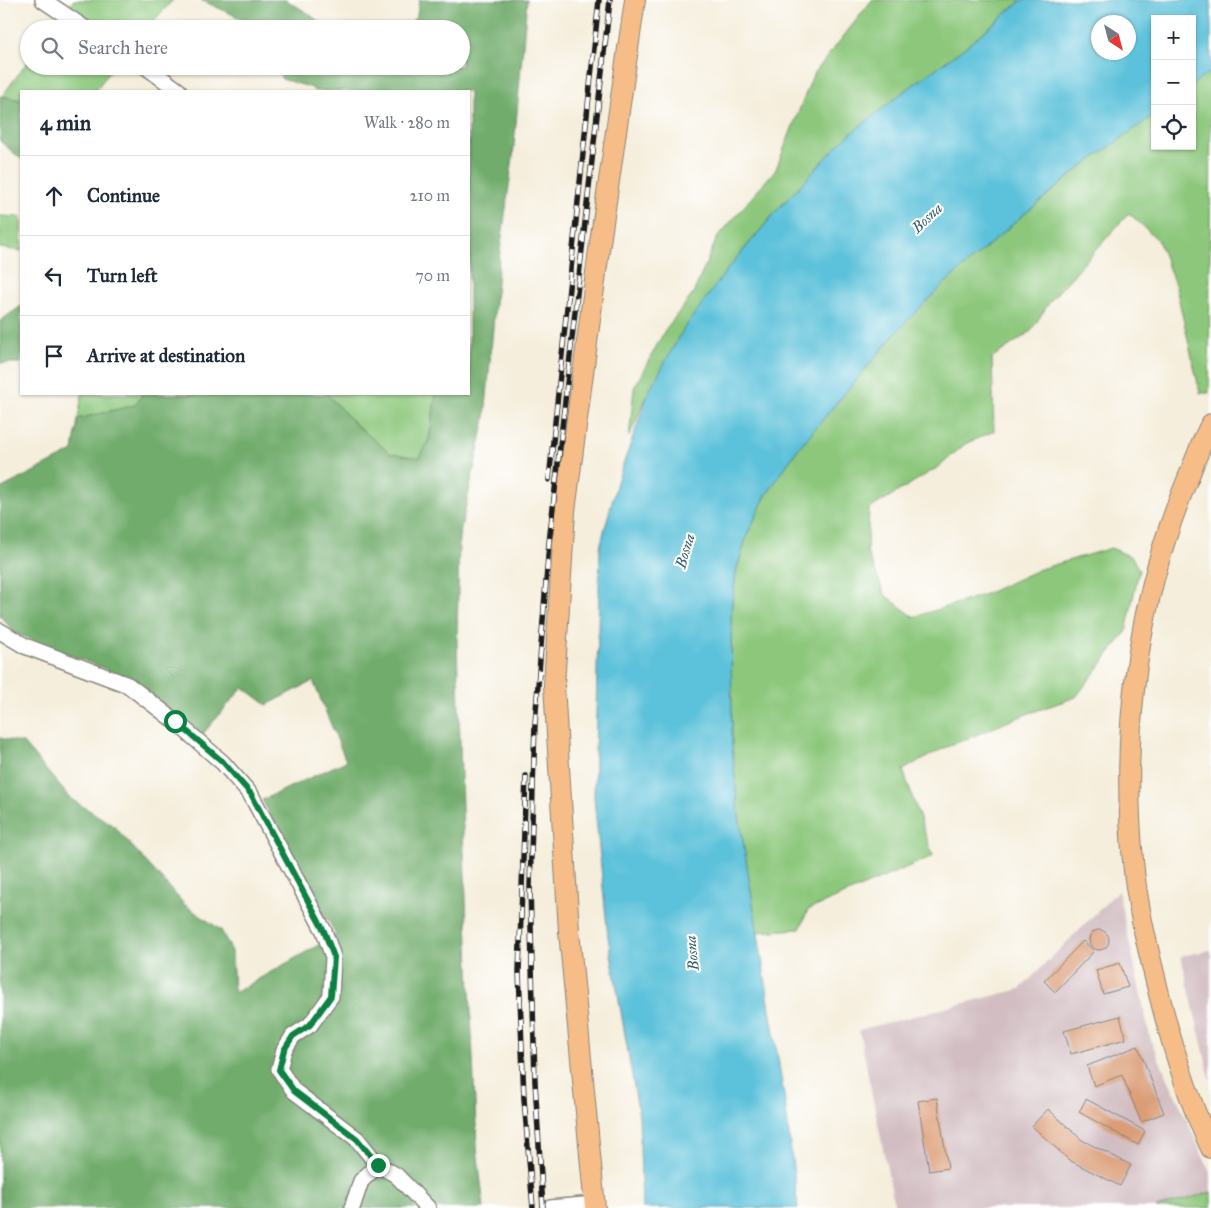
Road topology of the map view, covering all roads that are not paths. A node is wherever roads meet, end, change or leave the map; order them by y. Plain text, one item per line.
1 (43, 0) edge
2 (636, 0) edge
3 (73, 20) edge
4 (157, 75) edge
5 (178, 90) edge
6 (1211, 424) edge
7 (0, 631) edge
8 (1211, 1148) edge
9 (378, 1165) junction
10 (594, 1206) edge
11 (352, 1208) edge
12 (428, 1208) edge
13 (550, 1208) edge

1 - 3 street
2 - 10 main road
4 - 5 street
6 - 8 main road
7 - 9 street
9 - 11 street
9 - 12 street
10 - 13 street

